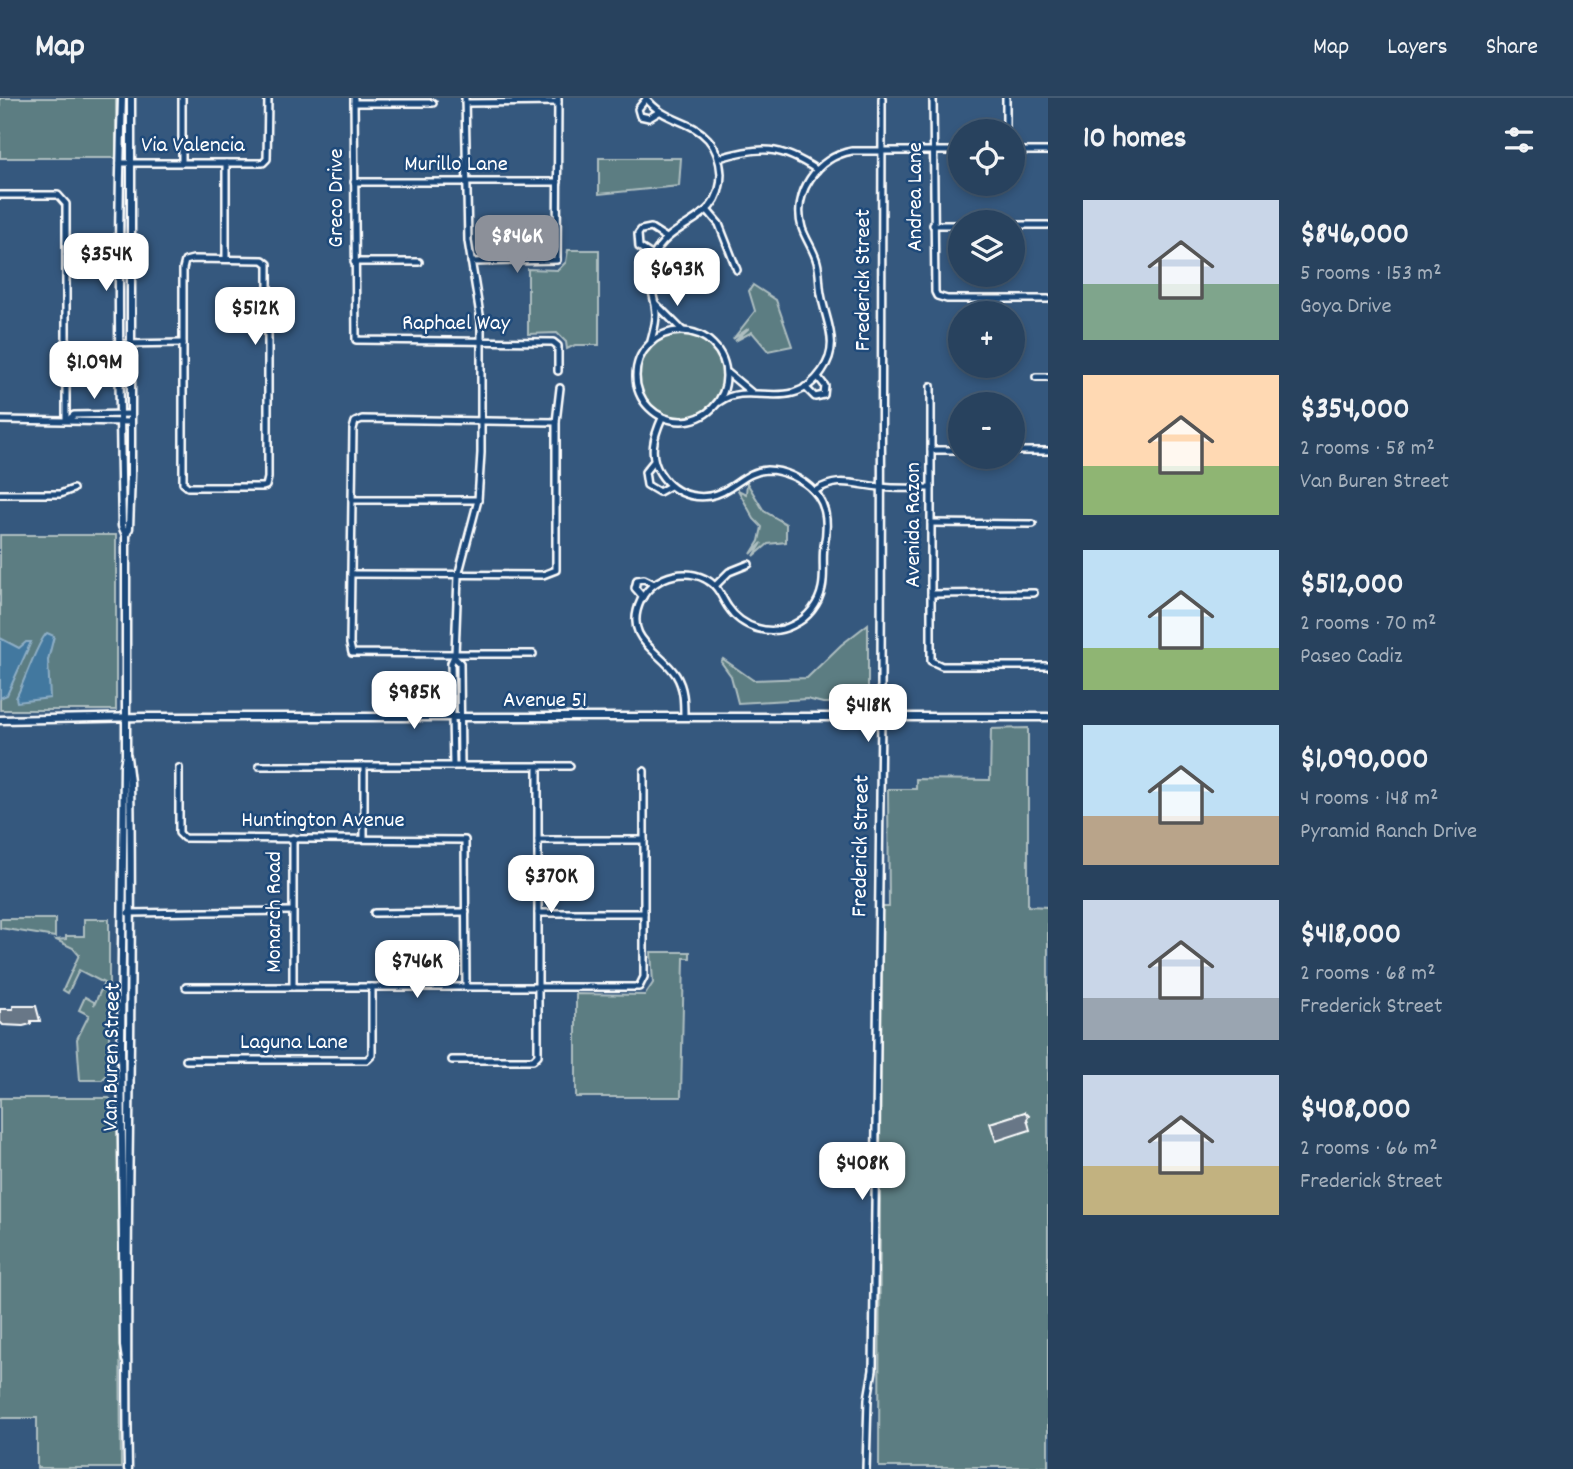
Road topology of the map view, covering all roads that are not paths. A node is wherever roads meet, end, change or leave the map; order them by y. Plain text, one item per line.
1 (122, 98) edge
2 (131, 98) edge
3 (182, 98) edge
4 (268, 98) edge
5 (646, 98) edge
6 (882, 98) edge
7 (933, 98) edge
8 (1006, 98) edge
9 (354, 100) edge
10 (465, 100) edge
11 (558, 100) edge
12 (433, 103) dead end
13 (659, 112) junction
14 (1006, 119) edge
15 (882, 151) junction
16 (933, 151) junction
17 (948, 151) edge
18 (1025, 151) edge
19 (1048, 151) edge
20 (719, 158) junction
21 (120, 163) junction
22 (131, 163) junction
23 (182, 163) junction
24 (226, 163) junction
25 (817, 170) junction
26 (354, 182) junction
27 (467, 182) junction
28 (558, 182) junction
29 (0, 195) edge
30 (708, 211) junction
31 (933, 225) junction
32 (948, 225) edge
33 (1025, 225) edge
34 (1048, 225) edge
35 (665, 237) junction
36 (120, 244) junction
37 (131, 244) junction
38 (66, 245) junction
39 (131, 254) junction
40 (66, 255) junction
41 (119, 255) junction
42 (653, 256) junction
43 (226, 259) junction
44 (354, 262) junction
45 (419, 262) dead end
46 (471, 262) junction
47 (737, 270) dead end
48 (1048, 299) edge
49 (654, 303) junction
50 (682, 330) junction
51 (356, 340) joint
52 (651, 341) junction
53 (481, 342) junction
54 (120, 344) junction
55 (131, 344) junction
56 (183, 344) junction
57 (558, 371) dead end
58 (727, 371) junction
59 (818, 377) junction
60 (1035, 377) dead end
61 (1048, 377) edge
62 (931, 386) dead end
63 (805, 387) junction
64 (560, 388) dead end
65 (752, 393) junction
66 (719, 402) junction
67 (120, 414) junction
68 (131, 414) junction
69 (662, 418) junction
70 (0, 420) edge
71 (67, 420) junction
72 (481, 421) junction
73 (120, 422) junction
74 (131, 422) junction
75 (556, 422) junction
76 (931, 450) junction
77 (948, 450) edge
78 (1025, 451) edge
79 (1048, 451) edge
80 (654, 461) junction
81 (670, 486) junction
82 (881, 488) junction
83 (931, 488) junction
84 (73, 489) dead end
85 (815, 491) junction
86 (0, 494) edge
87 (352, 499) junction
88 (478, 500) junction
89 (931, 523) junction
90 (1033, 524) dead end
91 (126, 535) junction
92 (749, 564) dead end
93 (351, 574) junction
94 (458, 576) junction
95 (654, 584) junction
96 (715, 586) junction
97 (1034, 593) dead end
98 (931, 594) junction
99 (643, 597) junction
100 (533, 654) dead end
101 (455, 656) junction
102 (1048, 666) edge
103 (684, 716) junction
104 (881, 716) junction
105 (1048, 717) edge
106 (453, 718) junction
107 (461, 718) junction
108 (126, 719) junction
109 (0, 720) edge
110 (126, 755) junction
111 (259, 766) dead end
112 (364, 766) junction
113 (453, 766) junction
114 (461, 766) junction
115 (538, 766) junction
116 (570, 766) dead end
117 (179, 768) dead end
118 (644, 771) dead end
119 (293, 838) junction
120 (364, 838) junction
121 (538, 840) junction
122 (644, 840) junction
123 (293, 911) junction
124 (131, 912) junction
125 (466, 912) junction
126 (374, 913) dead end
127 (121, 914) junction
128 (538, 914) junction
129 (644, 914) junction
130 (187, 987) dead end
131 (293, 987) junction
132 (372, 987) junction
133 (466, 987) junction
134 (538, 987) junction
135 (121, 1044) junction
136 (187, 1060) dead end
137 (452, 1060) dead end
138 (117, 1092) dead end
139 (127, 1360) junction
140 (128, 1469) edge
141 (866, 1469) edge

1 - 21 street, Van Buren Street
2 - 22 street, Van Buren Street
3 - 23 street
4 - 24 street, Via Valencia
5 - 13 street
5 - 13 street
6 - 15 street, Frederick Street
7 - 16 street, Andrea Lane
8 - 14 street
9 - 12 street
9 - 26 street, Greco Drive
10 - 11 street
10 - 27 street
11 - 28 street
13 - 20 street
15 - 16 street
15 - 25 street
15 - 82 street, Frederick Street
16 - 17 street
16 - 31 street, Andrea Lane
18 - 19 street
20 - 25 street
20 - 30 street
21 - 22 street, Via Valencia
21 - 36 street, Van Buren Street
22 - 23 street, Via Valencia
22 - 37 street, Van Buren Street
23 - 24 street, Via Valencia
24 - 43 street
25 - 59 street
26 - 27 street, Murillo Lane
26 - 44 street, Greco Drive
27 - 28 street, Murillo Lane
27 - 46 street
28 - 46 street
29 - 38 street
30 - 35 street
30 - 47 street
31 - 32 street
31 - 48 street, Andrea Lane
33 - 34 street
35 - 42 street
35 - 42 street
36 - 37 street
36 - 38 street
36 - 41 street, Van Buren Street
37 - 39 street, Van Buren Street
38 - 40 street
39 - 41 street
39 - 55 street, Van Buren Street
40 - 41 street
40 - 71 street
41 - 54 street, Van Buren Street
42 - 49 street
43 - 56 street
43 - 56 street
44 - 45 street
44 - 51 street, Greco Drive
46 - 53 street
49 - 50 street
49 - 52 street
50 - 52 street
50 - 58 street
51 - 53 street, Raphael Way
52 - 69 street
53 - 57 street, Raphael Way
53 - 72 street
54 - 55 street
54 - 67 street, Van Buren Street
55 - 56 street
55 - 68 street, Van Buren Street
58 - 65 street
58 - 66 street
59 - 63 street
59 - 63 street
60 - 61 street
62 - 76 street, Avenida Razon
63 - 65 street
64 - 75 street
65 - 66 street
66 - 69 street
67 - 68 street
67 - 71 street
67 - 73 street, Van Buren Street
68 - 74 street, Van Buren Street
69 - 80 street
70 - 71 street
71 - 73 street
72 - 75 street
72 - 87 street
72 - 88 street
73 - 74 street
73 - 91 street, Van Buren Street
74 - 91 street, Van Buren Street
75 - 94 street
76 - 77 street
76 - 83 street, Avenida Razon
78 - 79 street
80 - 81 street
80 - 81 street
81 - 85 street
82 - 83 street
82 - 85 street
82 - 104 street, Frederick Street
83 - 89 street, Avenida Razon
84 - 86 street
85 - 96 street
87 - 88 street
87 - 93 street
88 - 94 street
89 - 90 street
89 - 98 street, Avenida Razon
91 - 108 street, Van Buren Street
92 - 96 street
93 - 94 street
93 - 101 street
94 - 101 street
95 - 96 street
95 - 99 street
95 - 99 street
97 - 98 street
98 - 102 street, Avenida Razon
99 - 103 street
100 - 101 street
101 - 106 street
101 - 107 street
103 - 104 street, Avenue 51
103 - 107 street, Avenue 51
104 - 105 street, Avenue 51
104 - 141 street, Frederick Street
106 - 107 street, Avenue 51
106 - 108 street, Avenue 51
106 - 113 street
107 - 114 street
108 - 109 street, Avenue 51
108 - 110 street, Van Buren Street
110 - 124 street, Van Buren Street
110 - 127 street, Van Buren Street
111 - 112 street
112 - 113 street
112 - 120 street
113 - 114 street
114 - 115 street
115 - 116 street
115 - 121 street
117 - 119 street, Huntington Avenue
118 - 122 street
119 - 120 street, Huntington Avenue
119 - 123 street, Monarch Road
120 - 125 street, Huntington Avenue
121 - 122 street
121 - 128 street
122 - 129 street
123 - 124 street
123 - 131 street, Monarch Road
124 - 127 street
124 - 139 street, Van Buren Street
125 - 126 street
125 - 133 street
127 - 135 street, Van Buren Street
128 - 129 street
128 - 134 street
129 - 134 street
130 - 131 street
131 - 132 street
132 - 133 street
132 - 136 street, Laguna Lane
133 - 134 street
134 - 137 street
135 - 138 street
135 - 139 street, Van Buren Street
139 - 140 street, Van Buren Street

